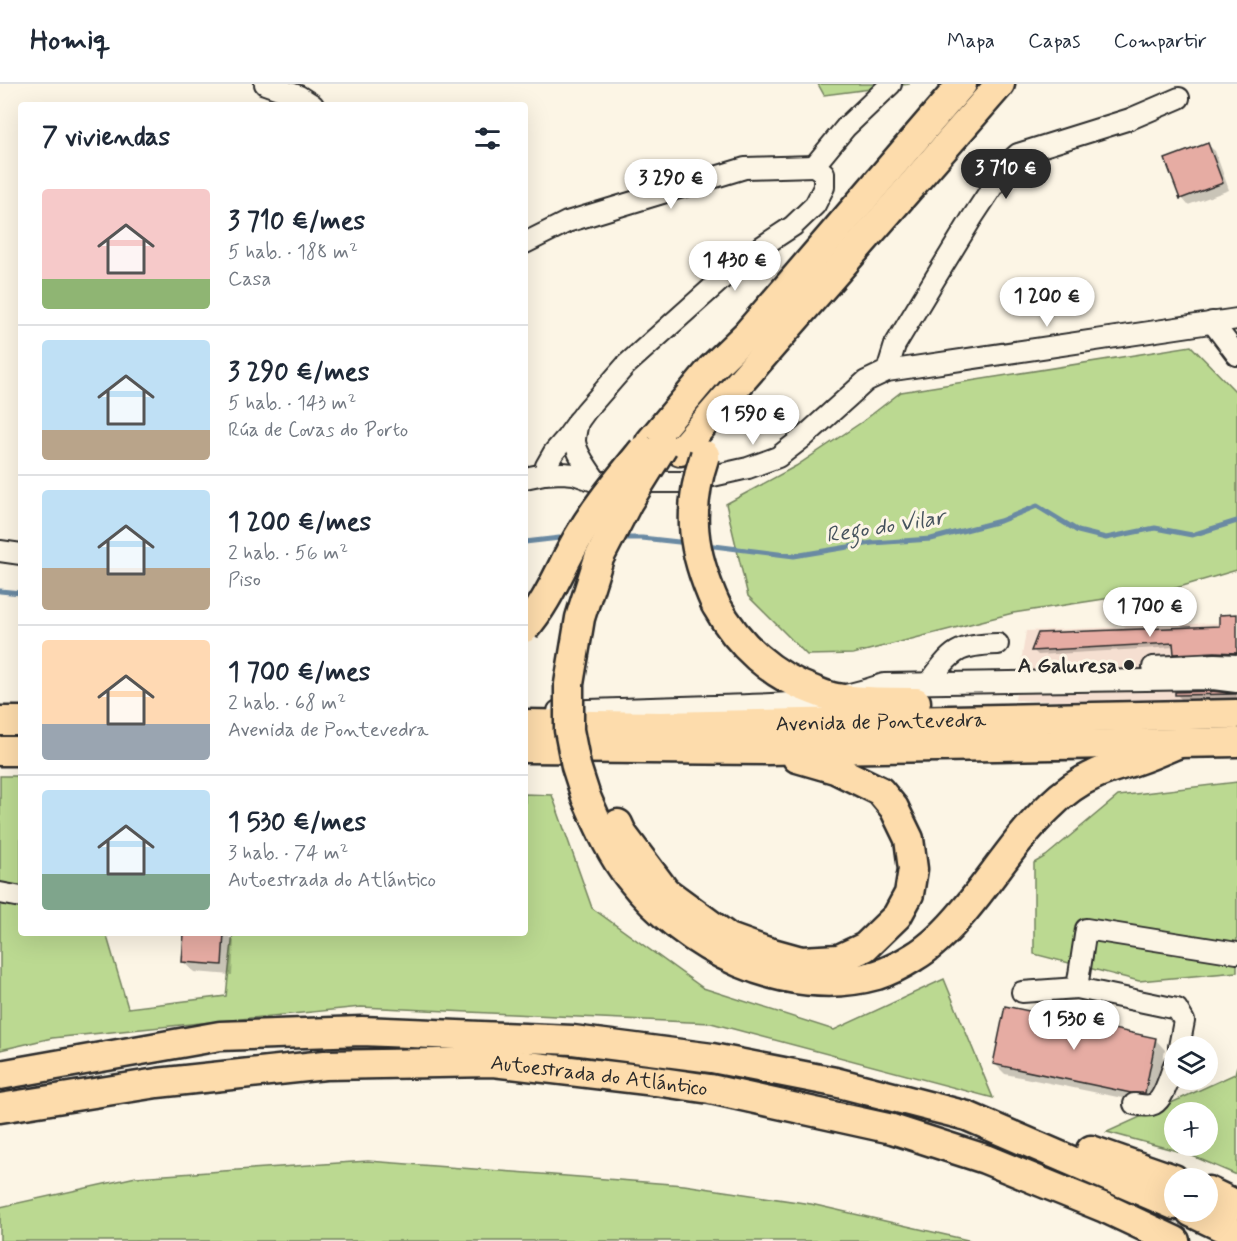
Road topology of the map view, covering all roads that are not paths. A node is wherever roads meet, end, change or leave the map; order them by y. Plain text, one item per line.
1 (265, 84) edge
2 (891, 84) edge
3 (962, 84) edge
4 (999, 87) edge
5 (1179, 98) dead end
6 (308, 102) edge
7 (814, 166) junction
8 (528, 242) edge
9 (1237, 319) edge
10 (1212, 322) junction
11 (1237, 355) edge
12 (887, 371) junction
13 (578, 421) junction
14 (675, 449) junction
15 (544, 474) junction
16 (528, 477) edge
17 (597, 482) junction
18 (0, 551) edge
19 (18, 554) edge
20 (528, 624) edge
21 (998, 644) dead end
22 (1237, 665) edge
23 (1102, 681) junction
24 (1237, 682) edge
25 (929, 683) junction
26 (835, 698) junction
27 (528, 711) edge
28 (1237, 714) edge
29 (997, 718) junction
30 (0, 721) edge
31 (18, 721) edge
32 (528, 724) edge
33 (1237, 742) edge
34 (1179, 743) junction
35 (528, 748) edge
36 (766, 750) junction
37 (0, 751) edge
38 (18, 751) edge
39 (595, 794) junction
40 (0, 893) edge
41 (18, 896) edge
42 (1237, 953) edge
43 (1077, 988) junction
44 (1022, 992) dead end
45 (1181, 1036) edge
46 (0, 1075) edge
47 (1164, 1090) edge
48 (1134, 1104) dead end
49 (0, 1108) edge
50 (967, 1116) junction
51 (1164, 1176) edge
52 (1218, 1196) edge
53 (1164, 1201) edge
54 (1237, 1205) edge
55 (1212, 1222) edge
56 (1237, 1234) edge
57 (1175, 1241) edge

1 - 6 street
2 - 7 street
3 - 14 highway
4 - 14 highway
5 - 12 street
7 - 8 street
7 - 13 street
9 - 10 street
10 - 11 street
10 - 12 street
12 - 17 street
13 - 15 street
13 - 17 street
14 - 20 highway, bridge
14 - 26 highway, bridge
14 - 39 highway
15 - 16 street
15 - 17 street
18 - 19 street
21 - 25 street
22 - 23 street
23 - 24 street
23 - 25 street
25 - 26 street
26 - 27 street
26 - 29 highway
28 - 29 highway, Avenida de Pontevedra
29 - 32 highway, Avenida de Pontevedra
30 - 31 highway
33 - 34 highway, Avenida de Pontevedra
34 - 36 highway, Avenida de Pontevedra
34 - 39 highway
35 - 36 highway, Avenida de Pontevedra
36 - 39 highway
37 - 38 highway
40 - 41 street
42 - 43 street
43 - 44 street
43 - 45 street
46 - 50 highway, Autoestrada do Atlántico
47 - 48 street
49 - 57 highway, Autoestrada do Atlántico
50 - 51 highway
50 - 53 highway, Autoestrada do Atlántico
52 - 54 highway
55 - 56 highway

